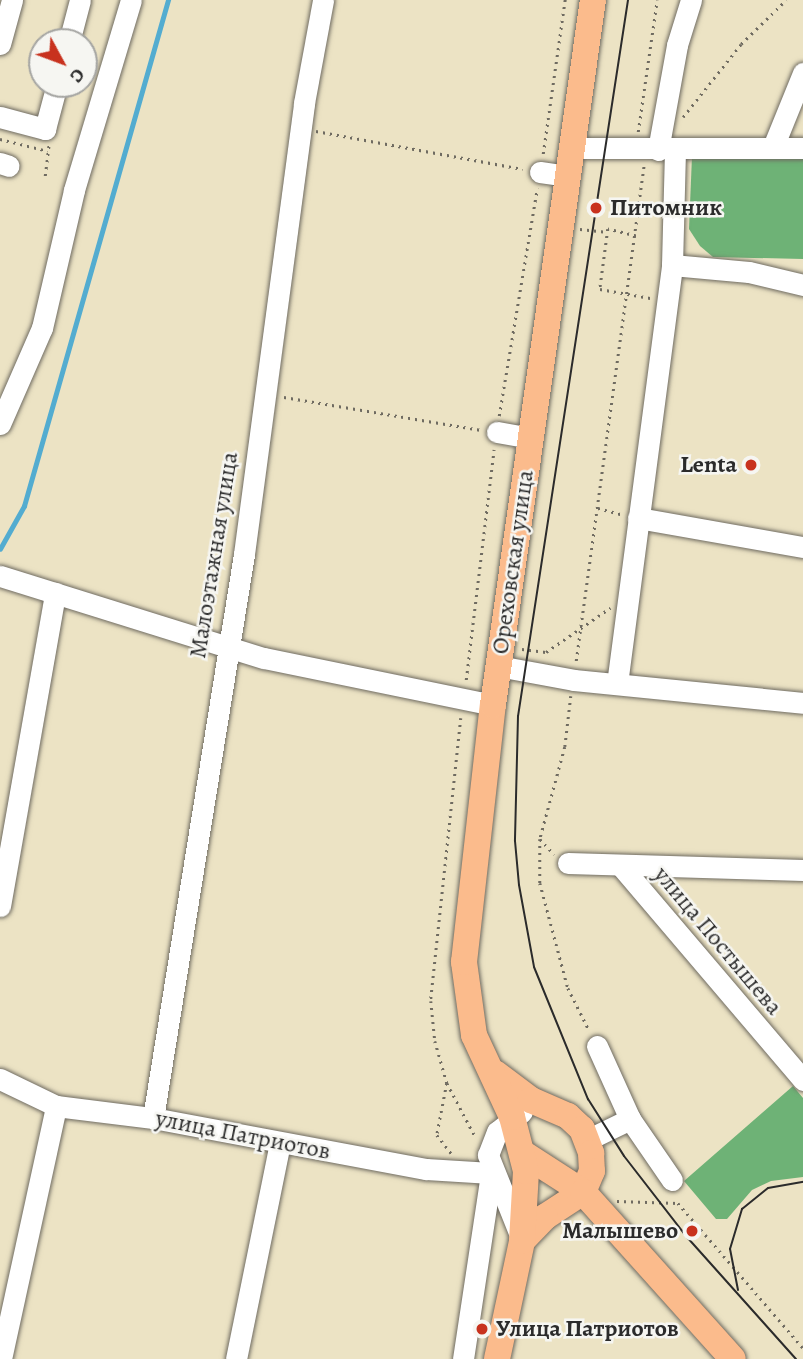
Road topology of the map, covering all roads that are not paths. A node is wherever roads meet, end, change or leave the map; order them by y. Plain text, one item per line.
1 (12, 0) edge
2 (80, 0) edge
3 (131, 0) edge
4 (323, 0) edge
5 (593, 0) edge
6 (691, 0) edge
7 (73, 28) edge
8 (0, 44) edge
9 (803, 73) edge
10 (53, 98) edge
11 (0, 117) edge
12 (773, 147) junction
13 (573, 148) junction
14 (803, 148) edge
15 (657, 150) junction
16 (540, 172) road end
17 (569, 176) junction
18 (671, 265) junction
19 (803, 285) edge
20 (0, 424) edge
21 (497, 432) road end
22 (530, 438) junction
23 (638, 517) junction
24 (803, 547) edge
25 (0, 576) edge
26 (55, 593) junction
27 (227, 648) junction
28 (498, 666) junction
29 (617, 684) junction
30 (803, 704) edge
31 (493, 705) junction
32 (568, 863) dead end
33 (621, 866) junction
34 (803, 870) edge
35 (0, 906) edge
36 (597, 1046) dead end
37 (486, 1065) junction
38 (802, 1076) edge
39 (0, 1079) edge
40 (56, 1106) junction
41 (552, 1106) junction
42 (512, 1117) junction
43 (153, 1118) junction
44 (631, 1119) junction
45 (587, 1140) junction
46 (280, 1143) junction
47 (524, 1154) junction
48 (490, 1164) junction
49 (672, 1180) dead end
50 (583, 1192) junction
51 (522, 1241) junction
52 (1, 1359) edge
53 (236, 1359) edge
54 (466, 1359) edge
55 (498, 1359) edge
56 (733, 1359) edge

1 - 8 street
2 - 7 street
3 - 20 street
4 - 27 street, Малоэтажная улица
5 - 13 main road, Ореховская улица
6 - 15 street
9 - 12 street
10 - 11 street
12 - 14 street
12 - 15 street
13 - 15 street
13 - 17 main road, Ореховская улица
15 - 18 street
16 - 17 street
17 - 22 main road, Ореховская улица
18 - 19 street
18 - 23 street
21 - 22 street
22 - 28 main road, Ореховская улица
23 - 24 street
23 - 29 street
25 - 26 street
26 - 27 street
26 - 35 street
27 - 31 street
27 - 43 street, Малоэтажная улица
28 - 29 street
28 - 31 main road, Ореховская улица
29 - 30 street
31 - 37 main road, Ореховская улица
32 - 33 street
33 - 34 street
33 - 38 street, улица Постышева
36 - 44 street
37 - 41 main road
37 - 42 main road, Ореховская улица
39 - 40 street, улица Патриотов
40 - 43 street, улица Патриотов
40 - 52 street
41 - 42 street
41 - 45 main road
42 - 47 main road, Ореховская улица
42 - 48 street
43 - 46 street, улица Патриотов
44 - 45 street
44 - 49 street
45 - 50 main road
46 - 48 street, улица Патриотов
46 - 53 street
47 - 50 main road
47 - 51 main road, Ореховская улица
48 - 51 street
48 - 54 street
50 - 51 main road
50 - 56 main road
51 - 55 main road, Ореховская улица

